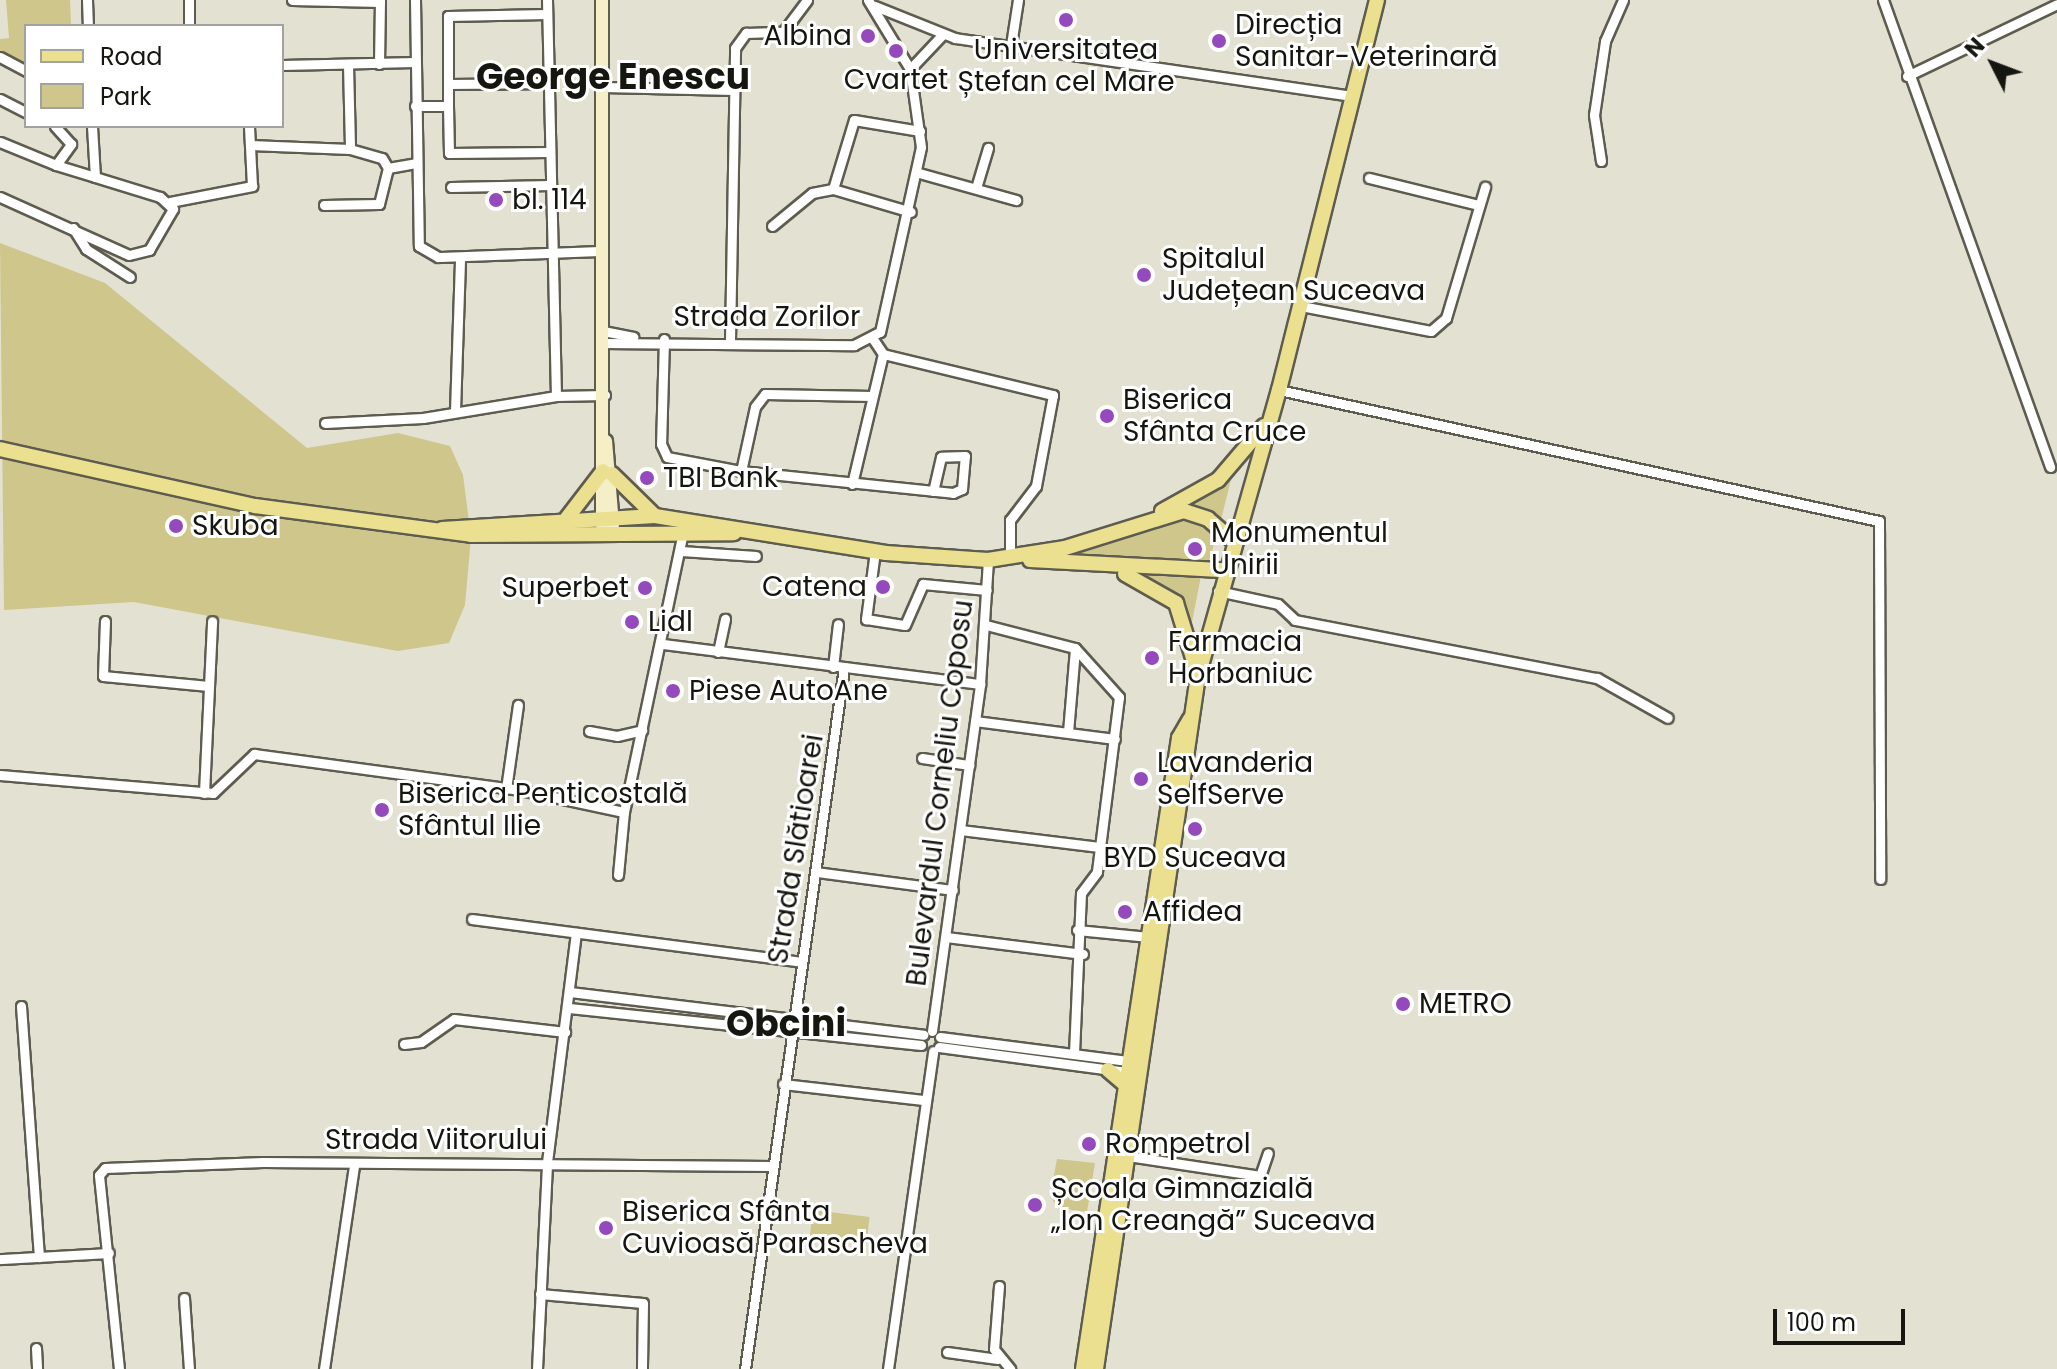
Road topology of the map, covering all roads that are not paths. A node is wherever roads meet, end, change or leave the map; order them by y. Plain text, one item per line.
1 (87, 0) edge
2 (189, 0) edge
3 (292, 0) edge
4 (415, 0) edge
5 (547, 0) edge
6 (602, 0) edge
7 (807, 0) edge
8 (1018, 0) edge
9 (1377, 0) edge
10 (1623, 0) edge
11 (1883, 0) edge
12 (380, 1) edge
13 (2056, 2) edge
14 (871, 3) edge
15 (547, 14) junction
16 (88, 24) edge
17 (189, 24) edge
18 (942, 35) junction
19 (1011, 45) junction
20 (0, 57) edge
21 (415, 62) junction
22 (379, 64) junction
23 (284, 65) edge
24 (348, 65) junction
25 (910, 69) junction
26 (24, 70) edge
27 (1907, 76) junction
28 (549, 83) junction
29 (448, 84) junction
30 (603, 87) junction
31 (734, 90) junction
32 (1353, 96) junction
33 (0, 99) edge
34 (415, 106) junction
35 (448, 106) junction
36 (24, 111) edge
37 (57, 128) edge
38 (92, 128) edge
39 (249, 128) edge
40 (920, 131) junction
41 (0, 142) edge
42 (250, 145) junction
43 (988, 148) dead end
44 (350, 149) junction
45 (550, 152) junction
46 (1601, 161) dead end
47 (416, 163) junction
48 (56, 165) junction
49 (388, 168) junction
50 (919, 173) junction
51 (95, 177) junction
52 (1369, 178) dead end
53 (551, 185) junction
54 (451, 187) dead end
55 (1485, 187) dead end
56 (976, 188) junction
57 (833, 189) junction
58 (0, 197) edge
59 (1016, 200) dead end
60 (170, 202) junction
61 (324, 205) dead end
62 (1479, 205) junction
63 (911, 212) junction
64 (772, 226) dead end
65 (73, 228) junction
66 (602, 251) junction
67 (552, 253) junction
68 (460, 257) junction
69 (130, 277) dead end
70 (1301, 306) junction
71 (603, 337) junction
72 (664, 339) junction
73 (873, 339) junction
74 (730, 341) junction
75 (883, 354) junction
76 (1279, 390) junction
77 (605, 395) junction
78 (556, 396) junction
79 (872, 396) junction
80 (1274, 410) junction
81 (455, 411) junction
82 (325, 423) dead end
83 (0, 451) edge
84 (2050, 467) dead end
85 (741, 471) junction
86 (607, 472) junction
87 (852, 484) junction
88 (933, 491) junction
89 (655, 516) junction
90 (1151, 516) junction
91 (567, 518) junction
92 (608, 522) junction
93 (442, 529) junction
94 (683, 531) junction
95 (747, 533) junction
96 (1232, 540) junction
97 (681, 551) junction
98 (875, 551) junction
99 (756, 556) dead end
100 (1010, 558) junction
101 (988, 560) junction
102 (1101, 567) junction
103 (1224, 570) junction
104 (987, 590) junction
105 (1218, 591) junction
106 (725, 619) dead end
107 (105, 621) dead end
108 (212, 621) dead end
109 (838, 624) dead end
110 (986, 625) junction
111 (663, 644) junction
112 (1075, 648) junction
113 (718, 652) junction
114 (833, 667) junction
115 (844, 667) junction
116 (1198, 676) junction
117 (980, 684) junction
118 (209, 686) junction
119 (518, 705) dead end
120 (1668, 718) dead end
121 (1190, 719) junction
122 (975, 721) junction
123 (642, 730) junction
124 (589, 731) dead end
125 (1068, 732) junction
126 (1115, 739) junction
127 (922, 758) dead end
128 (969, 765) junction
129 (0, 775) edge
130 (506, 789) junction
131 (204, 793) junction
132 (624, 812) junction
133 (961, 830) junction
134 (1099, 847) junction
135 (816, 872) junction
136 (618, 875) dead end
137 (1880, 879) dead end
138 (953, 890) junction
139 (472, 919) dead end
140 (1077, 930) junction
141 (576, 933) junction
142 (946, 937) junction
143 (1149, 937) junction
144 (1083, 954) junction
145 (801, 962) junction
146 (570, 992) junction
147 (21, 1006) dead end
148 (569, 1008) junction
149 (791, 1018) junction
150 (789, 1031) junction
151 (565, 1032) junction
152 (930, 1042) junction
153 (404, 1044) dead end
154 (1074, 1053) junction
155 (1108, 1070) joint
156 (1133, 1071) junction
157 (783, 1084) junction
158 (923, 1100) junction
159 (1268, 1153) dead end
160 (1128, 1156) junction
161 (547, 1162) junction
162 (354, 1165) junction
163 (772, 1166) junction
164 (109, 1253) junction
165 (39, 1257) junction
166 (0, 1259) edge
167 (999, 1286) dead end
168 (540, 1294) junction
169 (184, 1298) dead end
170 (36, 1348) dead end
171 (947, 1352) dead end
172 (998, 1359) junction
173 (37, 1369) edge
174 (119, 1369) edge
175 (189, 1369) edge
176 (324, 1369) edge
177 (537, 1369) edge
178 (642, 1369) edge
179 (745, 1369) edge
180 (888, 1369) edge
181 (1010, 1369) edge
182 (1083, 1369) edge
183 (1096, 1369) edge

1 - 16 street
2 - 17 street
3 - 12 street
4 - 21 street
5 - 15 street
6 - 30 main road
7 - 31 street
8 - 19 street
9 - 32 main road
10 - 46 street
11 - 27 street
12 - 22 street
13 - 27 street
14 - 18 street
14 - 25 street, Strada Zorilor
15 - 28 street
15 - 29 street
18 - 19 street
18 - 25 street
19 - 32 street
20 - 26 street
21 - 22 street
21 - 34 street
22 - 24 street
23 - 24 street
24 - 44 street
25 - 40 street, Strada Zorilor
27 - 84 street
28 - 29 street
28 - 45 street
29 - 35 street
30 - 31 street
30 - 66 main road
31 - 74 street
32 - 70 main road
33 - 36 street
34 - 35 street
34 - 47 street
35 - 45 street
37 - 48 street
38 - 51 street
39 - 42 street
40 - 50 street, Strada Zorilor
40 - 57 street
41 - 48 street
42 - 44 street
42 - 60 street
43 - 56 street
44 - 49 street
45 - 53 street
47 - 49 street
47 - 68 street
48 - 51 street
49 - 61 street
50 - 56 street
50 - 63 street, Strada Zorilor
51 - 60 street
52 - 62 street
53 - 54 street
53 - 67 street
55 - 62 street
56 - 59 street
57 - 63 street
57 - 64 street
58 - 65 street
60 - 65 street
62 - 70 street
63 - 73 street, Strada Zorilor
65 - 69 street
66 - 67 street
66 - 71 main road
67 - 68 street
67 - 78 street
68 - 81 street
70 - 76 main road
71 - 72 street, Strada Zorilor
71 - 77 main road
72 - 74 street, Strada Zorilor
72 - 85 street
73 - 74 street, Strada Zorilor
73 - 75 street
75 - 79 street
75 - 100 street
76 - 80 main road
76 - 137 street
77 - 78 street
77 - 86 main road
78 - 81 street
79 - 85 street
79 - 87 street
80 - 90 main road
80 - 96 main road
81 - 82 street
83 - 93 main road
85 - 87 street
86 - 89 main road
86 - 91 main road
86 - 92 main road
87 - 88 street
88 - 88 street
89 - 92 main road
89 - 95 main road
90 - 96 main road
90 - 100 main road
91 - 92 main road
91 - 93 main road
92 - 93 main road
92 - 94 main road
94 - 95 main road
94 - 97 street
95 - 98 main road
96 - 103 main road
97 - 99 street
97 - 111 street
98 - 101 main road
98 - 104 street
100 - 101 main road
100 - 102 main road
101 - 104 street, Bulevardul Corneliu Coposu
102 - 103 main road
102 - 116 main road
103 - 105 main road
104 - 110 street, Bulevardul Corneliu Coposu
105 - 116 main road
105 - 120 street
106 - 113 street
107 - 118 street
108 - 118 street
109 - 114 street
110 - 112 street
110 - 117 street, Bulevardul Corneliu Coposu
111 - 113 street
111 - 123 street
112 - 125 street
112 - 126 street
113 - 114 street
114 - 115 street
115 - 117 street
115 - 135 street, Strada Slătioarei
116 - 121 main road
117 - 122 street, Bulevardul Corneliu Coposu
118 - 131 street
119 - 130 street
121 - 143 main road
121 - 156 main road
122 - 125 street
122 - 128 street, Bulevardul Corneliu Coposu
123 - 124 street
123 - 132 street
125 - 126 street
126 - 134 street
127 - 128 street
128 - 133 street, Bulevardul Corneliu Coposu
129 - 131 street
130 - 131 street
130 - 132 street
132 - 136 street
133 - 134 street
133 - 138 street, Bulevardul Corneliu Coposu
134 - 140 street
135 - 138 street
135 - 145 street, Strada Slătioarei
138 - 142 street, Bulevardul Corneliu Coposu
139 - 141 street
140 - 143 street
140 - 144 street
141 - 145 street
141 - 146 street
142 - 144 street
142 - 152 street, Bulevardul Corneliu Coposu
143 - 156 main road
144 - 154 street
145 - 149 street, Strada Slătioarei
146 - 148 street
146 - 149 street
147 - 165 street
148 - 150 street
148 - 151 street
149 - 150 street, Strada Slătioarei
149 - 152 street
150 - 152 street
150 - 157 street, Strada Slătioarei
151 - 153 street
151 - 161 street
152 - 154 street
152 - 155 street
152 - 158 street, Bulevardul Corneliu Coposu
154 - 156 street
155 - 156 main road
156 - 160 main road
156 - 182 main road
157 - 158 street
157 - 163 street, Strada Slătioarei
158 - 180 street, Bulevardul Corneliu Coposu
159 - 160 street
160 - 183 main road
161 - 162 street, Strada Viitorului
161 - 163 street, Strada Viitorului
161 - 168 street
162 - 164 street, Strada Viitorului
162 - 176 street
163 - 179 street, Strada Slătioarei
164 - 165 street
164 - 174 street
165 - 166 street
167 - 172 street
168 - 177 street
168 - 178 street
169 - 175 street
170 - 173 street
171 - 172 street
172 - 181 street

